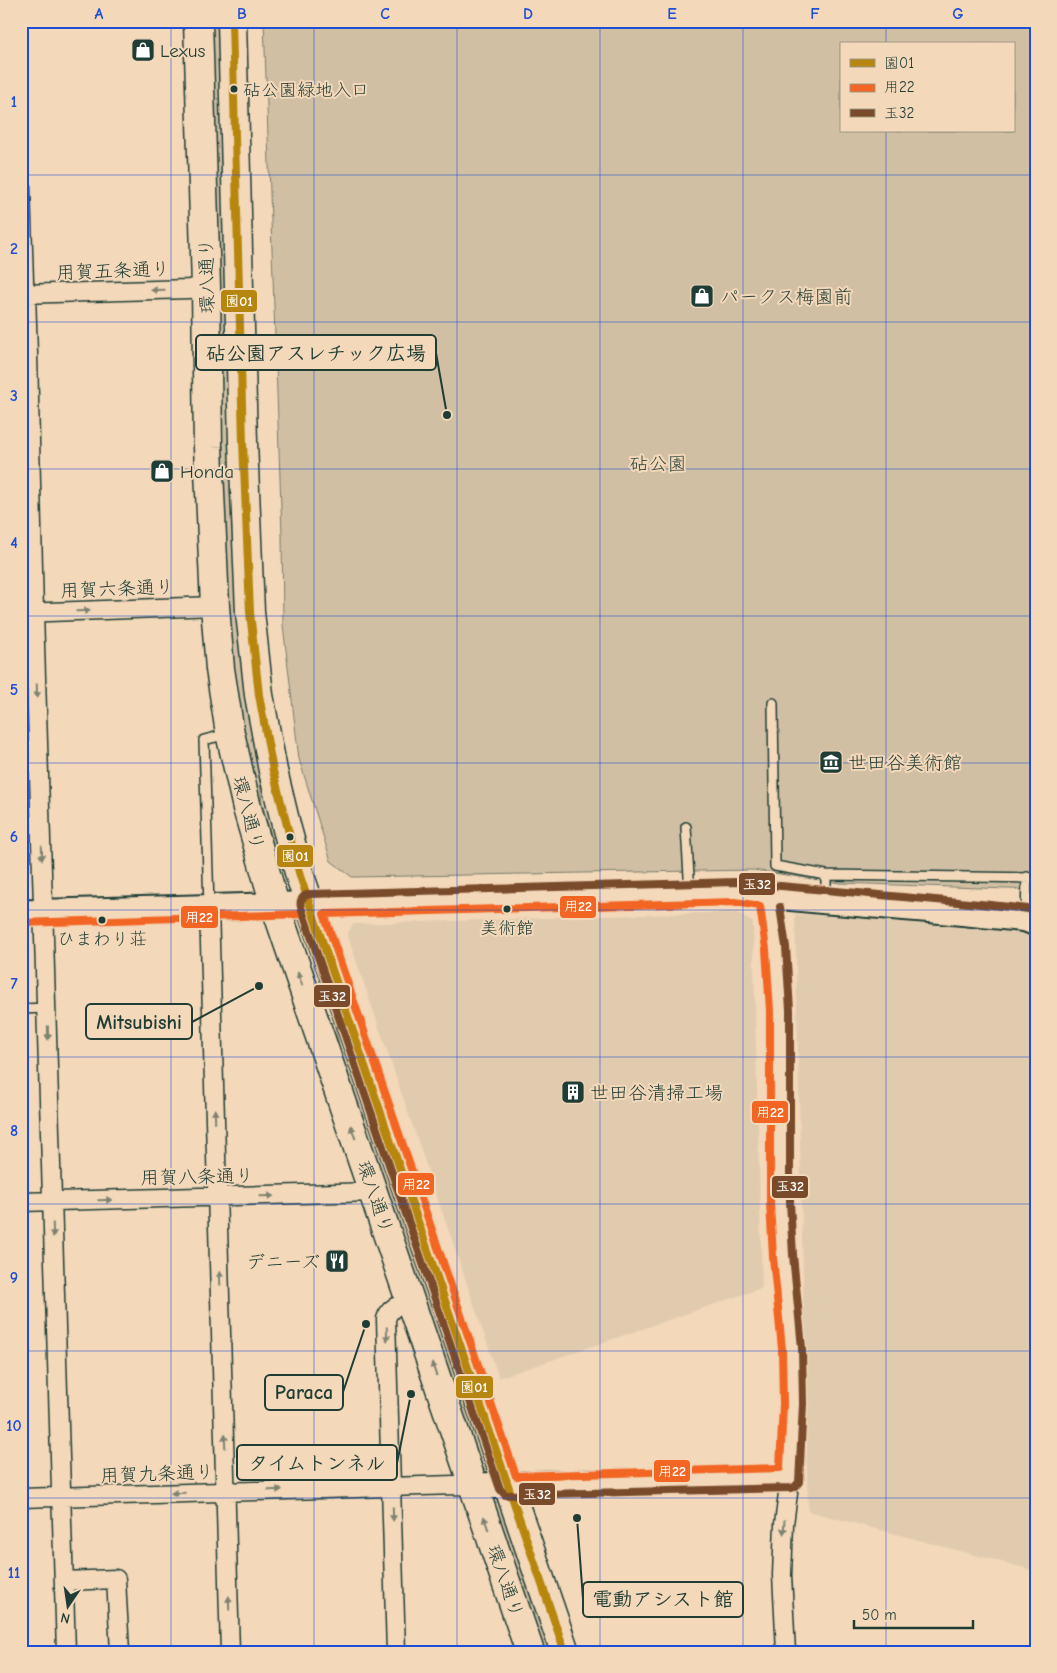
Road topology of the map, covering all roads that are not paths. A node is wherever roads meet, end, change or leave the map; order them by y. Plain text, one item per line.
1 (198, 21) edge
2 (232, 21) edge
3 (21, 187) edge
4 (206, 286) junction
5 (23, 294) edge
6 (24, 354) edge
7 (215, 606) junction
8 (28, 613) edge
9 (773, 702) dead end
10 (230, 733) junction
11 (686, 827) dead end
12 (826, 875) junction
13 (1032, 878) edge
14 (690, 893) junction
15 (769, 897) junction
16 (826, 902) junction
17 (310, 904) junction
18 (274, 905) junction
19 (209, 907) junction
20 (33, 912) edge
21 (1031, 921) edge
22 (47, 1008) junction
23 (21, 1009) edge
24 (374, 1192) junction
25 (217, 1197) junction
26 (52, 1201) junction
27 (21, 1202) edge
28 (411, 1301) junction
29 (790, 1478) junction
30 (474, 1486) junction
31 (509, 1486) junction
32 (392, 1487) junction
33 (227, 1492) junction
34 (61, 1497) junction
35 (21, 1498) edge
36 (64, 1581) junction
37 (66, 1652) edge
38 (120, 1652) edge
39 (230, 1652) edge
40 (396, 1652) edge
41 (530, 1652) edge
42 (565, 1652) edge
43 (786, 1652) edge

1 - 4 main road, 環八通り
2 - 17 main road, 環八通り
3 - 5 street
4 -> 5 street, 用賀五条通り
4 - 7 main road, 環八通り
5 - 6 street
6 - 8 street
8 -> 7 street, 用賀六条通り
7 - 10 main road, 環八通り
8 -> 20 street
9 - 12 lane
10 - 18 main road, 環八通り
10 - 19 lane
11 - 14 lane
12 - 13 lane
12 - 16 lane
13 - 21 lane
14 - 15 street
14 - 17 street
15 - 16 street
15 - 29 street
16 - 21 street
17 - 18 street
17 - 31 main road, 環八通り
18 - 19 street
24 -> 18 main road, 環八通り
19 - 20 street
25 -> 19 street
20 - 22 street
22 - 23 lane
22 -> 26 street
25 -> 24 street, 用賀八条通り
24 - 28 main road, 環八通り
26 -> 25 street, 用賀八条通り
33 -> 25 street
26 - 27 street, 用賀八条通り
26 -> 34 street
30 -> 28 main road, 環八通り
28 -> 32 street
29 - 31 street
29 -> 43 street
30 - 31 street
30 - 32 street, 用賀九条通り
41 -> 30 main road, 環八通り
31 - 42 main road, 環八通り
33 -> 32 street, 用賀九条通り
32 -> 40 street
33 -> 34 street, 用賀九条通り
39 -> 33 street
34 - 35 street, 用賀九条通り
34 - 36 street
36 - 37 street
36 - 38 street

